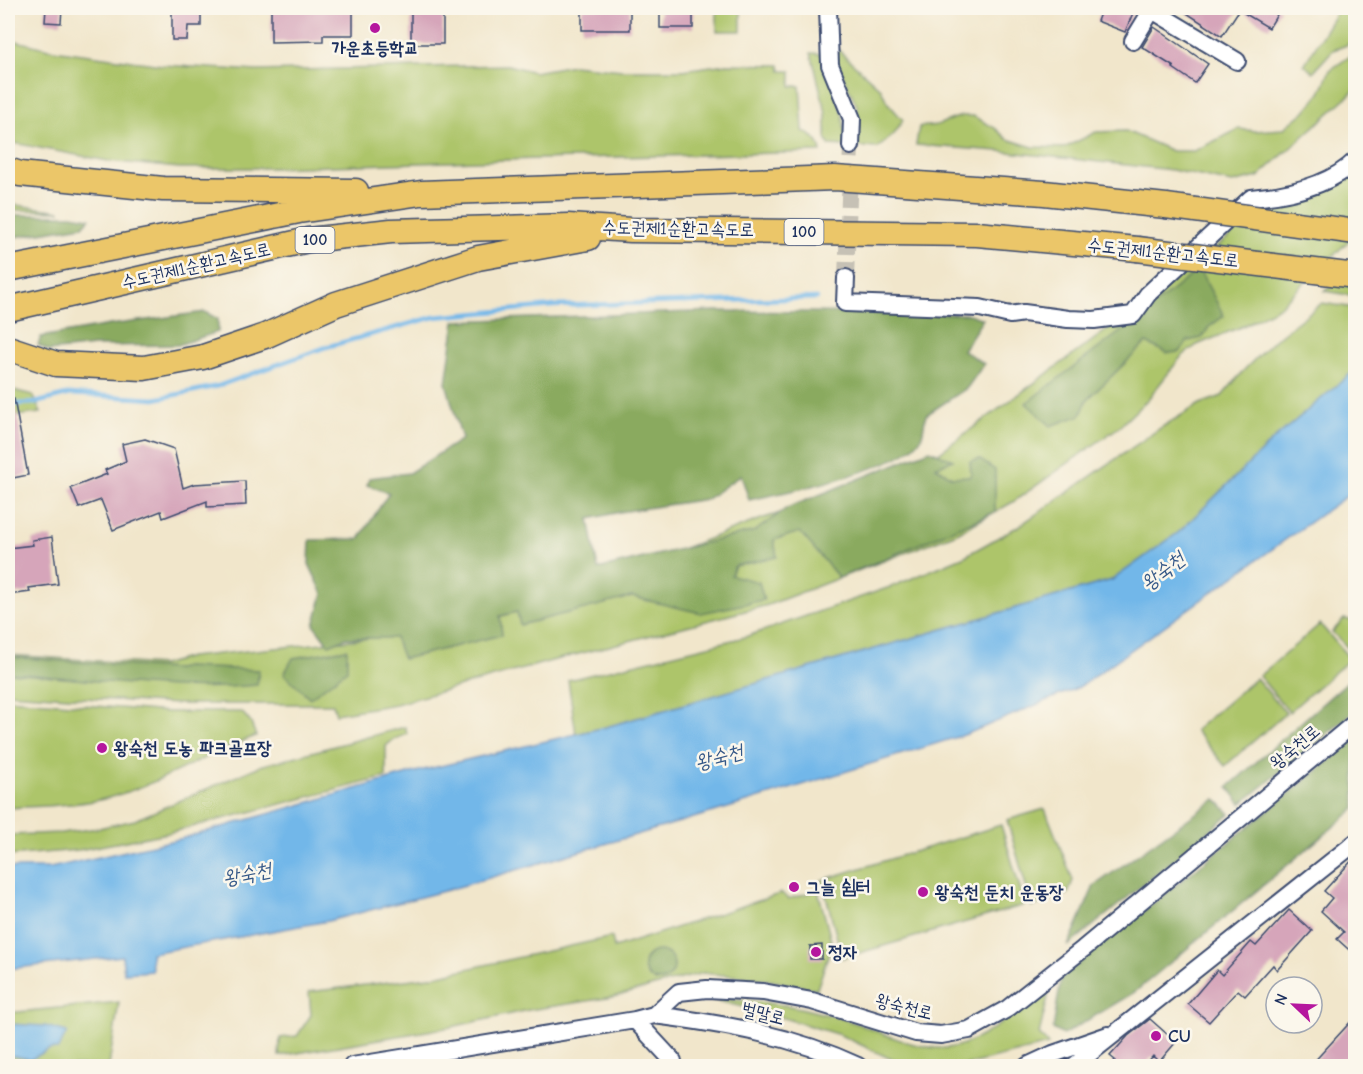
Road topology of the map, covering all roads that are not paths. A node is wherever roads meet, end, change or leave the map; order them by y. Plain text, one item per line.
1 (828, 8) edge
2 (1153, 9) edge
3 (1133, 41) dead end
4 (1237, 61) dead end
5 (852, 146) tunnel mouth
6 (1356, 160) edge
7 (8, 170) edge
8 (421, 193) junction
9 (631, 230) junction
10 (1356, 232) edge
11 (8, 269) edge
12 (1356, 276) edge
13 (846, 278) tunnel mouth
14 (8, 309) edge
15 (8, 348) edge
16 (1356, 722) edge
17 (1356, 842) edge
18 (654, 1015) junction
19 (635, 1020) junction
20 (1120, 1031) junction
21 (673, 1061) dead end
22 (385, 1064) edge
23 (352, 1066) edge
24 (858, 1066) edge
25 (1027, 1066) edge
26 (1074, 1066) edge

1 - 5 street
2 - 3 street
2 - 4 street
6 - 13 street
7 - 8 highway
8 - 10 highway, 수도권제1순환고속도로 / 100, bridge
8 - 11 highway, 수도권제1순환고속도로 / 100
9 - 12 highway, 수도권제1순환고속도로 / 100, bridge
9 - 14 highway, 수도권제1순환고속도로 / 100
9 - 15 highway
16 - 18 street, 왕숙천로
17 - 20 street
18 - 19 street, 왕숙천로
18 - 24 street, 벌말로
19 - 21 street
19 - 22 street, 왕숙천로
20 - 25 street
20 - 26 street
22 - 23 street, 왕숙천로

